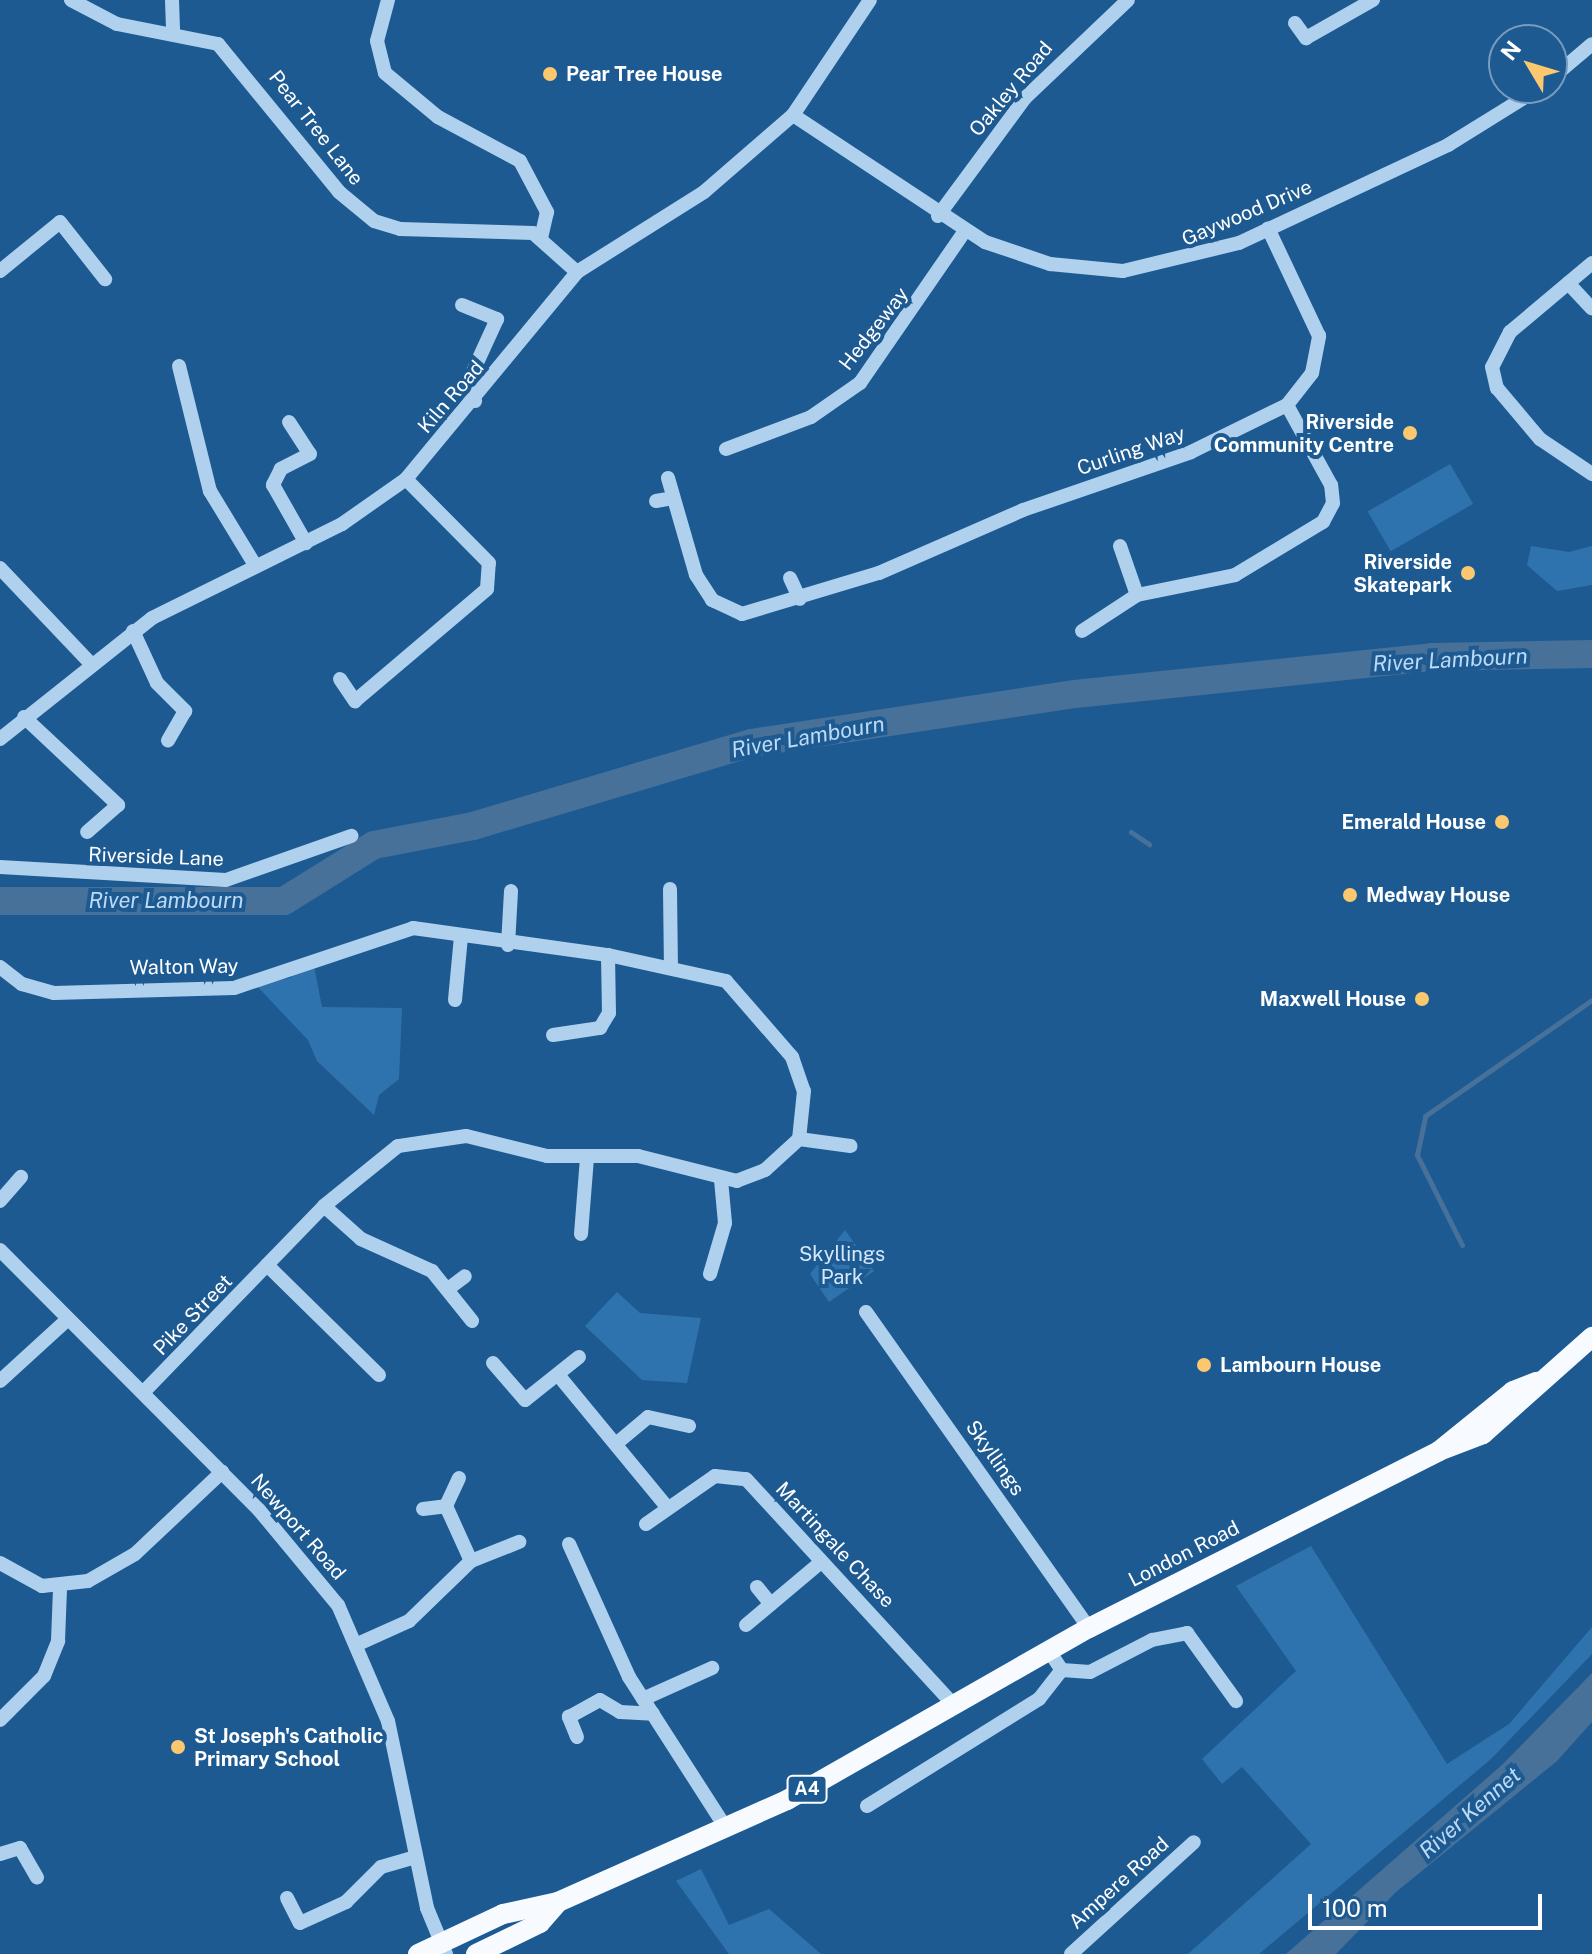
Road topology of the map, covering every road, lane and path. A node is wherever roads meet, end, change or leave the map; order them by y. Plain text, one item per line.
1 (71, 0) edge
2 (172, 0) edge
3 (388, 0) edge
4 (1128, 0) edge
5 (1373, 0) edge
6 (864, 2) edge
7 (1295, 23) dead end
8 (173, 30) junction
9 (1592, 44) edge
10 (1568, 64) edge
11 (1514, 104) edge
12 (793, 115) junction
13 (938, 216) junction
14 (1268, 228) junction
15 (964, 232) junction
16 (541, 237) junction
17 (1592, 263) edge
18 (0, 271) edge
19 (577, 272) junction
20 (105, 279) dead end
21 (1568, 283) junction
22 (462, 305) dead end
23 (1592, 309) edge
24 (179, 366) dead end
25 (475, 401) junction
26 (1287, 405) junction
27 (289, 422) dead end
28 (740, 425) dead end
29 (747, 442) junction
30 (726, 449) dead end
31 (1592, 474) edge
32 (668, 478) dead end
33 (406, 479) junction
34 (673, 498) junction
35 (656, 501) dead end
36 (306, 543) junction
37 (1120, 546) dead end
38 (255, 565) junction
39 (0, 568) edge
40 (790, 578) dead end
41 (1137, 595) junction
42 (800, 599) junction
43 (133, 631) junction
44 (1082, 631) dead end
45 (90, 663) junction
46 (340, 679) dead end
47 (24, 717) junction
48 (0, 739) edge
49 (168, 741) dead end
50 (87, 832) dead end
51 (351, 836) dead end
52 (0, 867) edge
53 (670, 889) dead end
54 (511, 891) dead end
55 (461, 937) junction
56 (508, 945) junction
57 (608, 955) junction
58 (671, 966) junction
59 (0, 967) edge
60 (455, 1000) dead end
61 (553, 1035) dead end
62 (799, 1139) junction
63 (851, 1146) dead end
64 (587, 1157) junction
65 (21, 1177) dead end
66 (721, 1180) junction
67 (2, 1196) edge
68 (324, 1206) junction
69 (581, 1234) dead end
70 (0, 1250) edge
71 (267, 1265) junction
72 (710, 1274) dead end
73 (465, 1276) dead end
74 (448, 1289) junction
75 (866, 1312) dead end
76 (68, 1319) junction
77 (472, 1321) dead end
78 (1592, 1337) edge
79 (579, 1357) dead end
80 (493, 1363) dead end
81 (379, 1375) dead end
82 (559, 1376) junction
83 (0, 1381) edge
84 (144, 1392) junction
85 (689, 1426) dead end
86 (617, 1443) junction
87 (222, 1472) junction
88 (459, 1478) dead end
89 (446, 1506) junction
90 (666, 1506) junction
91 (423, 1509) dead end
92 (646, 1524) dead end
93 (519, 1542) dead end
94 (569, 1544) dead end
95 (471, 1561) junction
96 (821, 1562) junction
97 (0, 1563) edge
98 (757, 1587) dead end
99 (60, 1588) junction
100 (771, 1604) junction
101 (746, 1625) dead end
102 (1089, 1628) junction
103 (360, 1643) junction
104 (1049, 1651) junction
105 (712, 1668) dead end
106 (1062, 1670) junction
107 (643, 1699) junction
108 (1236, 1701) dead end
109 (954, 1705) junction
110 (658, 1719) junction
111 (0, 1720) edge
112 (577, 1737) dead end
113 (867, 1806) dead end
114 (726, 1828) junction
115 (1194, 1842) dead end
116 (0, 1854) edge
117 (416, 1857) junction
118 (37, 1877) dead end
119 (287, 1898) dead end
120 (558, 1902) junction
121 (443, 1949) edge
122 (418, 1954) edge
123 (476, 1954) edge
124 (1071, 1954) edge

1 - 8 street, Pear Tree Lane
2 - 8 street
3 - 16 street
4 - 13 street, Oakley Road
5 - 7 street
6 - 12 street, Kiln Road
8 - 16 street, Pear Tree Lane
9 - 10 street
11 - 14 street, Gaywood Drive
12 - 13 street, Gaywood Drive
12 - 19 street, Kiln Road
13 - 15 street, Gaywood Drive
14 - 15 street, Gaywood Drive
14 - 26 street, Curling Way
15 - 29 street, Hedgeway
16 - 19 street
17 - 21 street
18 - 20 street
19 - 25 street, Kiln Road
21 - 23 street
21 - 31 street
22 - 25 street
24 - 38 street
25 - 33 street, Kiln Road
26 - 41 street
26 - 42 street, Curling Way
27 - 36 street
28 - 29 street
29 - 30 street, Hedgeway
32 - 34 street, Curling Way
33 - 36 street, Kiln Road
33 - 46 street
34 - 35 street
34 - 42 street, Curling Way
36 - 38 street, Kiln Road
37 - 41 street
38 - 43 street, Kiln Road
39 - 45 street
40 - 42 street
41 - 44 street
43 - 45 street, Kiln Road
43 - 49 street
45 - 47 street, Kiln Road
47 - 48 street, Kiln Road
47 - 50 street
51 - 52 street, Riverside Lane
53 - 58 street
54 - 56 street
55 - 56 street, Walton Way
55 - 59 street, Walton Way
55 - 60 street
56 - 57 street, Walton Way
57 - 58 street, Walton Way
57 - 61 street
58 - 62 street, Walton Way
62 - 63 street
62 - 66 street
64 - 66 street
64 - 68 street
64 - 69 street
65 - 67 street
66 - 72 street
68 - 71 street, Pike Street
68 - 74 street
70 - 76 street, Newport Road
71 - 81 street
71 - 84 street, Pike Street
73 - 74 street
74 - 77 street
75 - 102 street, Skyllings
76 - 83 street
76 - 84 street, Newport Road
78 - 102 main road, London Road / A4
79 - 82 street
80 - 82 street
82 - 86 street
84 - 87 street, Newport Road
85 - 86 street
86 - 90 street
87 - 99 street
87 - 103 street, Newport Road
88 - 89 street
89 - 91 street
89 - 95 street
90 - 92 street, Martingale Chase
90 - 96 street, Martingale Chase
93 - 95 street
94 - 107 street
95 - 103 street
96 - 100 street
96 - 109 street, Martingale Chase
97 - 99 street
98 - 100 street
99 - 111 street
100 - 101 street
102 - 104 main road, London Road / A4
103 - 117 street, Newport Road
104 - 106 street
104 - 109 main road, London Road / A4
105 - 107 street
106 - 108 street
106 - 113 street
107 - 110 street
109 - 114 main road, A4
110 - 112 street
110 - 114 street
114 - 120 main road, A4
115 - 124 street, Ampere Road
116 - 118 street
117 - 119 street
117 - 121 street, Newport Road
120 - 121 main road, A4
120 - 123 main road, A4
121 - 122 main road, A4

